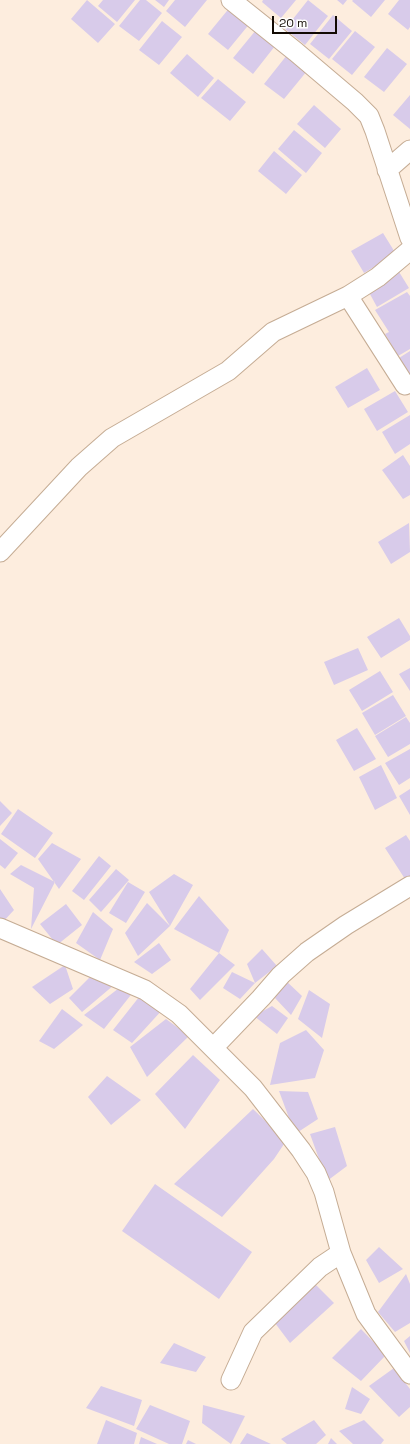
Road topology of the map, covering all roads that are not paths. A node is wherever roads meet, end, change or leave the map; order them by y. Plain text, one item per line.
1 (231, 0) edge
2 (410, 150) edge
3 (386, 170) junction
4 (410, 238) edge
5 (410, 250) edge
6 (348, 296) junction
7 (405, 385) dead end
8 (0, 552) edge
9 (410, 886) edge
10 (0, 928) edge
11 (214, 1047) junction
12 (342, 1253) junction
13 (410, 1374) edge
14 (231, 1380) dead end

1 - 3 street
2 - 3 street
3 - 4 street
5 - 6 street
6 - 7 street
6 - 8 street
9 - 11 street
10 - 11 street
11 - 12 street
12 - 13 street
12 - 14 street

